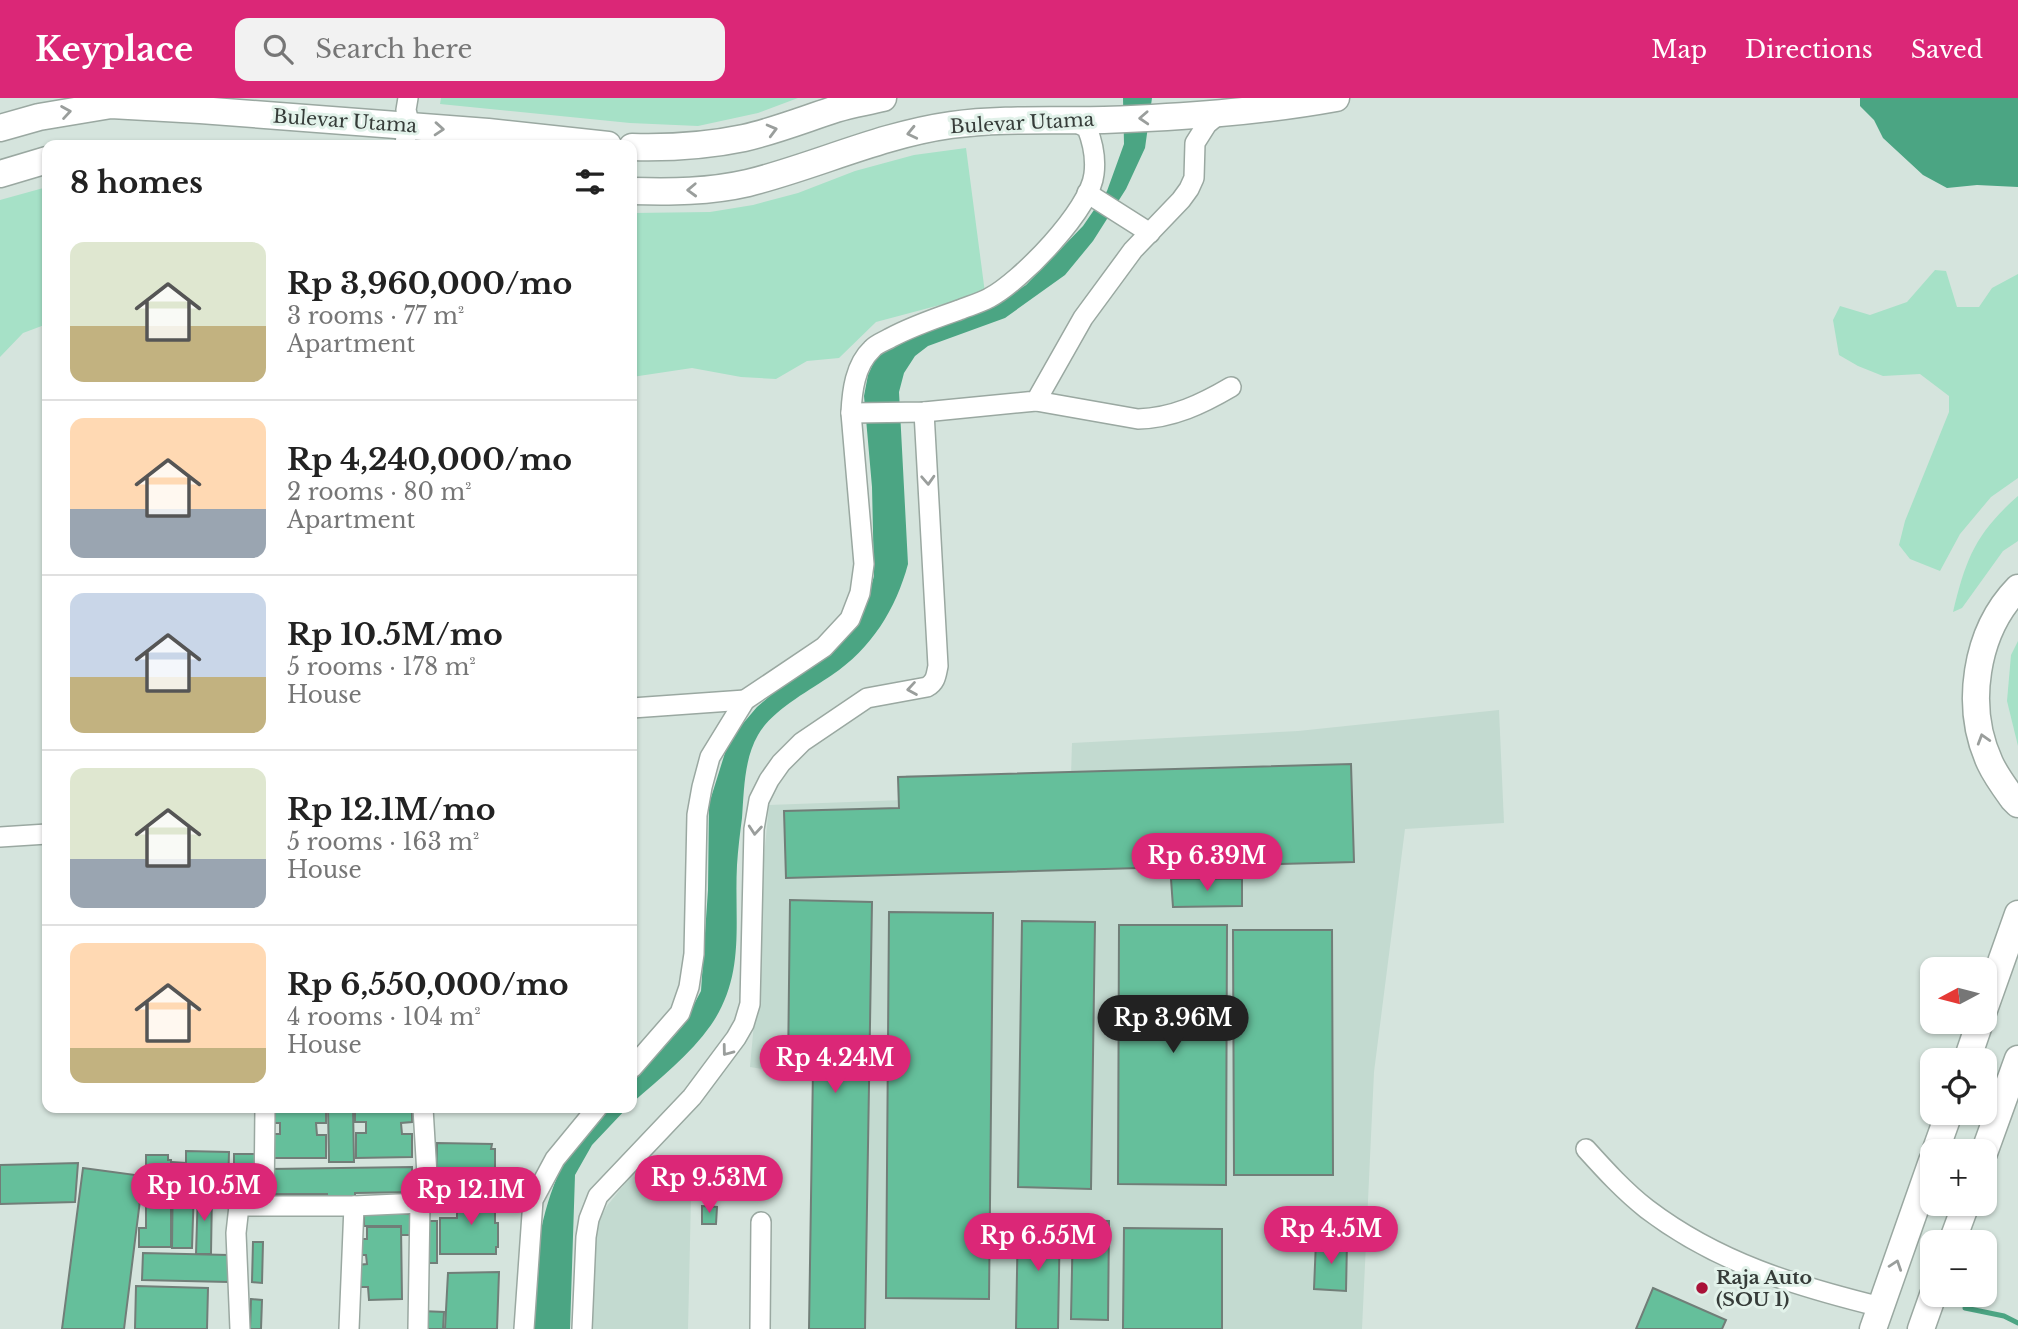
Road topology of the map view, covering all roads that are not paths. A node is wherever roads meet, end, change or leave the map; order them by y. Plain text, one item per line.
1 (415, 98) edge
2 (883, 98) edge
3 (1336, 98) edge
4 (839, 108) junction
5 (1219, 114) junction
6 (1070, 119) junction
7 (407, 122) edge
8 (0, 128) edge
9 (562, 140) edge
10 (637, 147) edge
11 (849, 150) junction
12 (42, 161) edge
13 (0, 174) edge
14 (637, 191) edge
15 (1092, 196) junction
16 (1150, 233) junction
17 (1231, 387) dead end
18 (1042, 393) junction
19 (924, 412) junction
20 (857, 413) junction
21 (2018, 588) edge
22 (745, 700) junction
23 (637, 708) edge
24 (2016, 805) edge
25 (42, 834) edge
26 (0, 837) edge
27 (2018, 914) edge
28 (1997, 973) edge
29 (2018, 1059) edge
30 (637, 1062) edge
31 (265, 1113) edge
32 (423, 1113) edge
33 (593, 1113) edge
34 (1989, 1139) edge
35 (1586, 1149) dead end
36 (1920, 1195) edge
37 (420, 1202) junction
38 (264, 1205) junction
39 (354, 1206) junction
40 (761, 1222) dead end
41 (1929, 1307) edge
42 (1877, 1318) edge
43 (240, 1329) edge
44 (349, 1329) edge
45 (418, 1329) edge
46 (524, 1329) edge
47 (582, 1329) edge
48 (760, 1329) edge
49 (1921, 1329) edge

1 - 7 street
2 - 4 main road
3 - 5 main road, Bulevar Utama
10 -> 4 main road
4 - 11 main road
5 -> 6 main road, Bulevar Utama
5 - 16 street
6 -> 11 main road, Bulevar Utama
6 - 15 street
8 -> 7 main road, Bulevar Utama
7 -> 9 main road, Bulevar Utama
11 -> 14 main road, Bulevar Utama
12 - 13 main road
15 - 16 street
15 - 20 street
16 - 18 street
17 - 18 street
18 - 19 street
19 - 20 street
19 -> 47 street
20 - 22 street
24 -> 21 main road
22 - 23 street
22 - 30 street
25 - 26 street
27 - 28 main road
29 - 34 main road
31 - 38 street
32 - 37 street
33 - 46 street
35 - 42 street
42 -> 36 main road
37 - 39 street
37 - 45 street
38 - 39 street
38 - 43 street
39 - 44 street
40 - 48 street
41 - 49 main road

